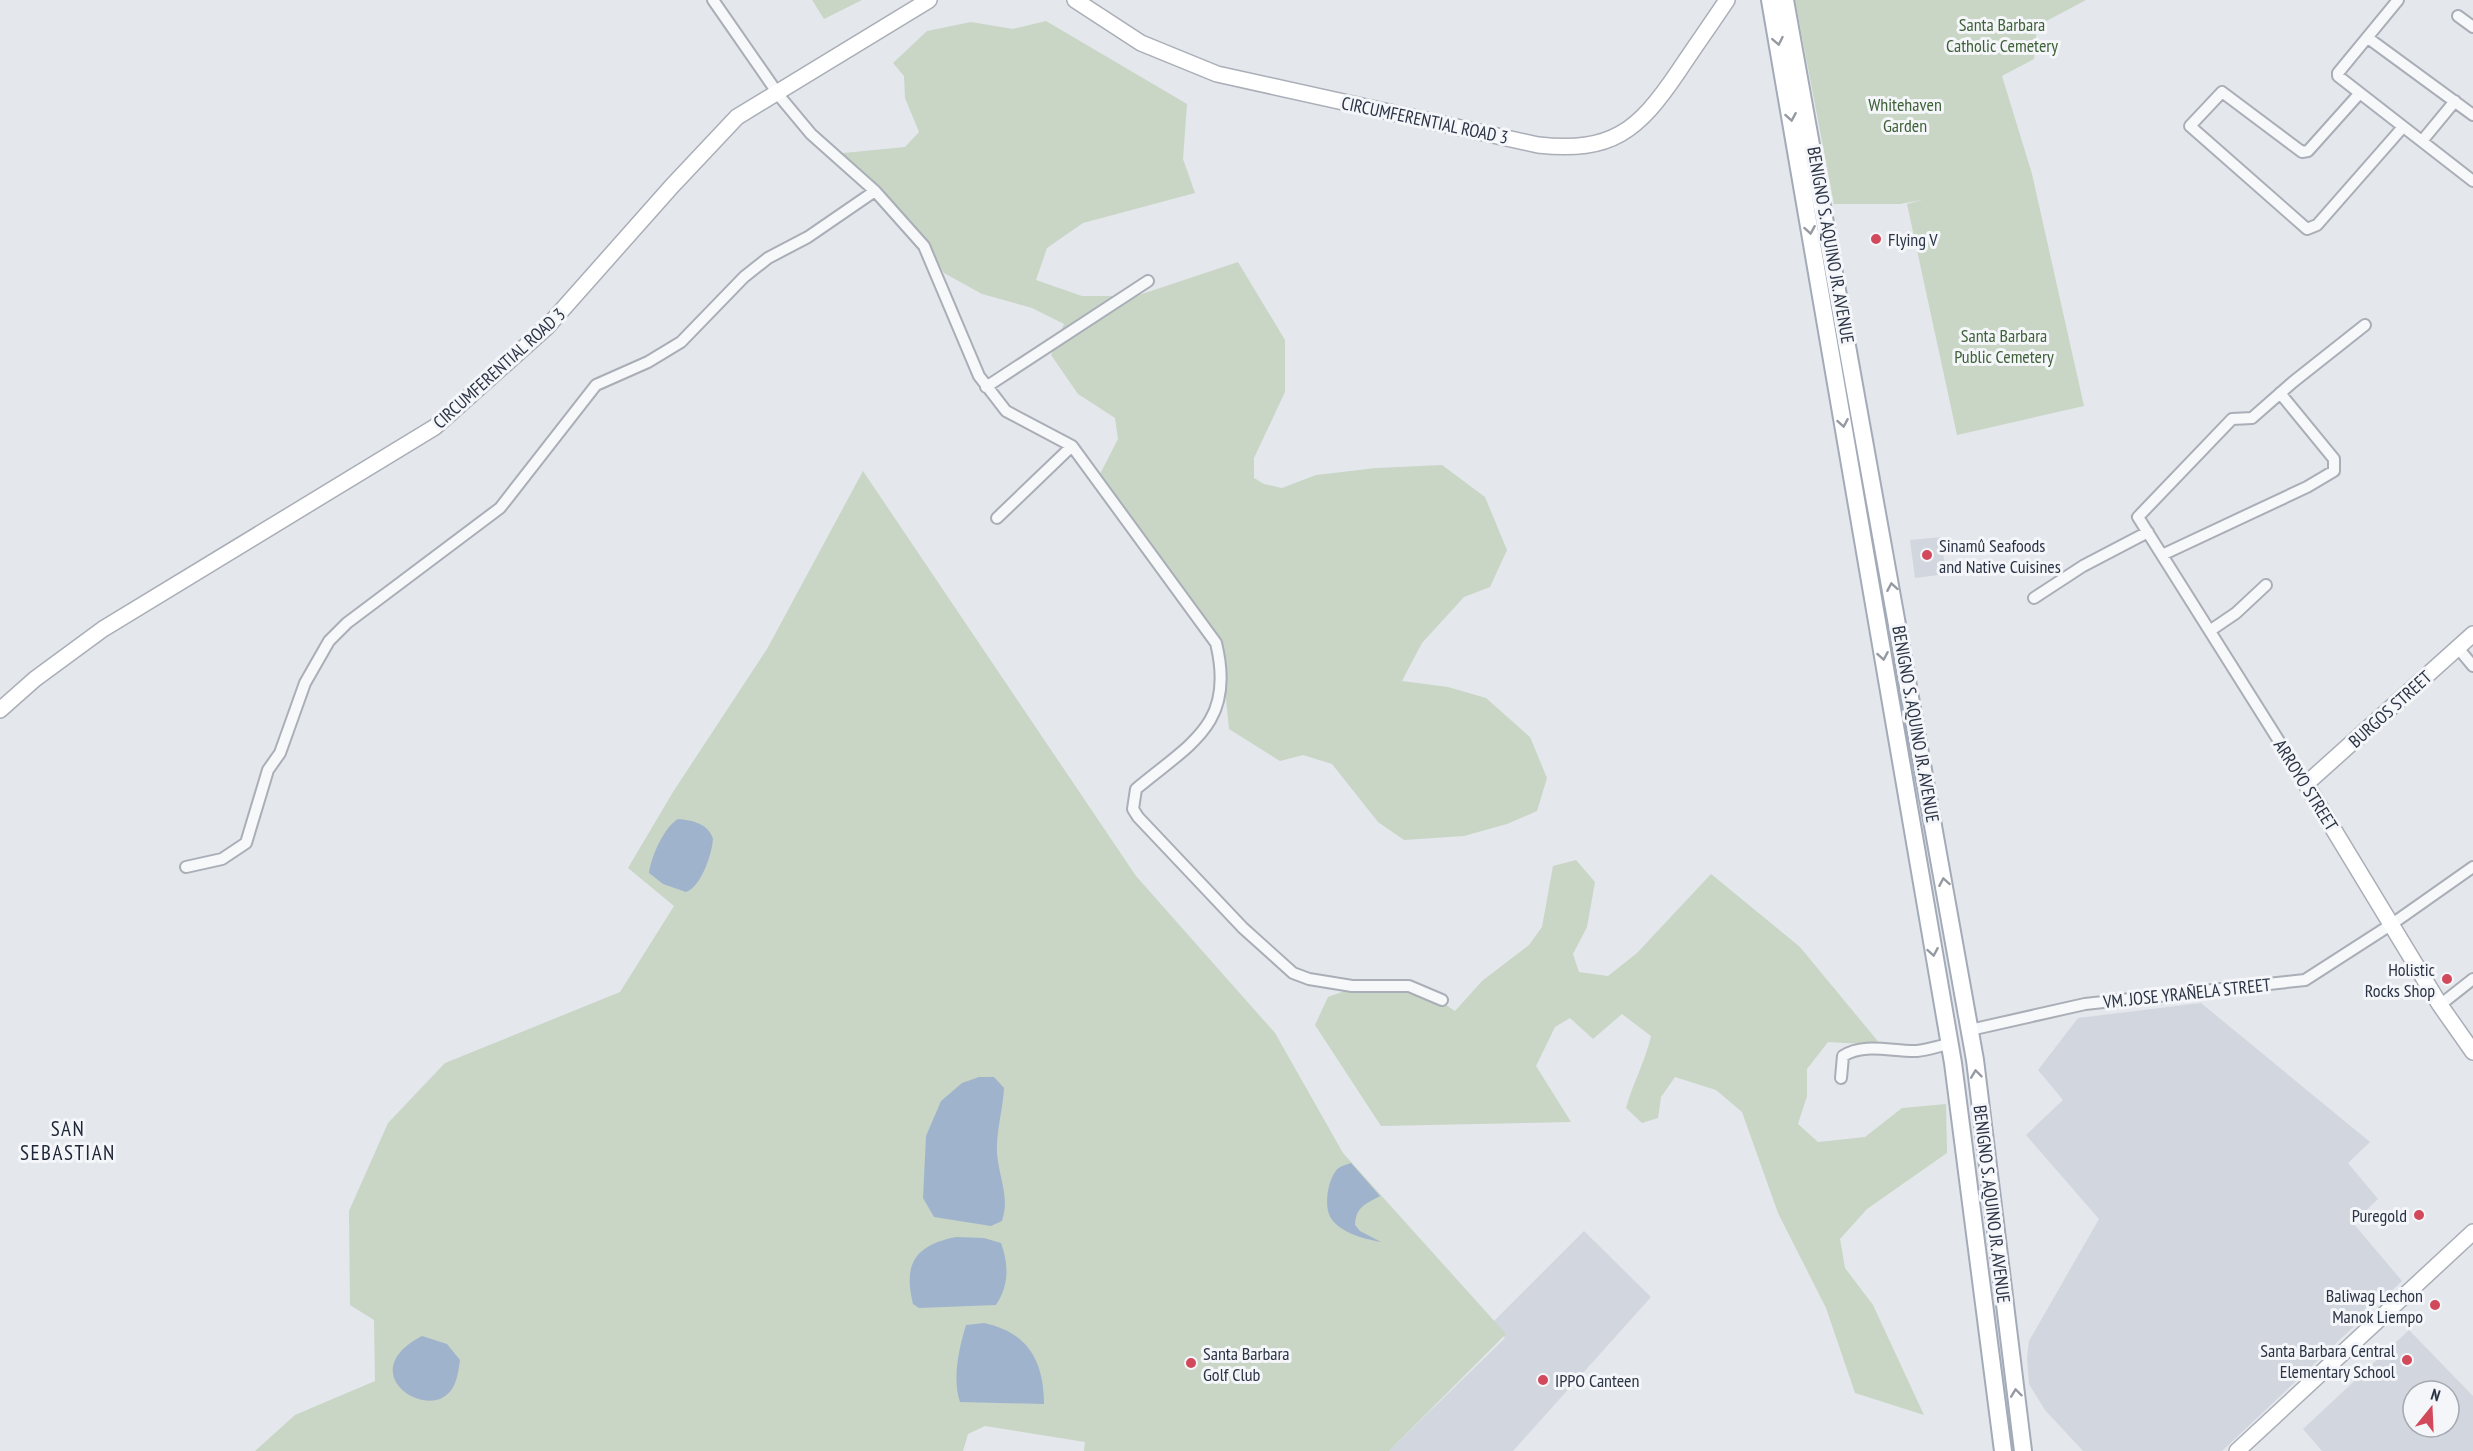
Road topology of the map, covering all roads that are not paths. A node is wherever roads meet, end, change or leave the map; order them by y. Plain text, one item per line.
1 (713, 0) edge
2 (929, 0) edge
3 (1075, 0) edge
4 (1727, 0) edge
5 (1770, 0) edge
6 (1785, 0) edge
7 (2398, 0) edge
8 (2457, 16) dead end
9 (2473, 27) edge
10 (2368, 38) junction
11 (777, 92) junction
12 (2359, 94) junction
13 (2455, 101) junction
14 (2473, 115) edge
15 (2403, 127) junction
16 (2422, 141) junction
17 (2473, 181) edge
18 (875, 191) junction
19 (1148, 281) dead end
20 (2365, 325) dead end
21 (986, 387) junction
22 (2280, 393) junction
23 (1072, 446) junction
24 (997, 518) dead end
25 (2148, 532) junction
26 (2162, 555) junction
27 (2266, 585) dead end
28 (2034, 598) dead end
29 (2211, 630) junction
30 (2473, 634) edge
31 (2458, 648) junction
32 (2473, 666) edge
33 (1910, 690) junction
34 (1889, 693) junction
35 (0, 710) edge
36 (2307, 784) junction
37 (186, 867) dead end
38 (2473, 867) edge
39 (2392, 924) junction
40 (2473, 979) edge
41 (1442, 1000) dead end
42 (2440, 1005) junction
43 (1970, 1030) junction
44 (1949, 1044) junction
45 (2473, 1052) edge
46 (1841, 1078) dead end
47 (2473, 1232) edge
48 (2003, 1451) edge
49 (2024, 1451) edge
50 (2236, 1451) edge

1 - 11 street
2 - 11 main road, CIRCUMFERENTIAL ROAD 3
3 - 4 main road, CIRCUMFERENTIAL ROAD 3
5 -> 34 main road, BENIGNO S. AQUINO JR. AVENUE
33 -> 6 main road, BENIGNO S. AQUINO JR. AVENUE
7 - 10 street
8 - 9 street
10 - 12 street
10 - 13 street
11 - 18 street
11 - 35 main road, CIRCUMFERENTIAL ROAD 3
12 - 15 street
12 - 15 street
13 - 14 street
13 - 16 street
15 - 16 street
16 - 17 street
18 - 21 street
18 - 37 street
19 - 21 street
20 - 22 street
21 - 23 street
22 - 25 street, ARROYO STREET
22 - 26 street
23 - 24 street
23 - 41 street
25 - 26 street, ARROYO STREET
25 - 28 street
26 - 29 street, ARROYO STREET
27 - 29 street
29 - 36 street, ARROYO STREET
30 - 31 main road, BURGOS STREET
31 - 32 street
31 - 36 main road, BURGOS STREET
33 - 34 main road
43 -> 33 main road, BENIGNO S. AQUINO JR. AVENUE
34 -> 44 main road, BENIGNO S. AQUINO JR. AVENUE
36 - 39 main road, ARROYO STREET
38 - 39 street, VM. JOSE YRAÑELA STREET
39 - 42 main road, ARROYO STREET
39 - 43 street, VM. JOSE YRAÑELA STREET
40 - 42 street
42 - 45 main road, ARROYO STREET
49 -> 43 main road, BENIGNO S. AQUINO JR. AVENUE
44 - 46 street
44 - 48 main road, BENIGNO S. AQUINO JR. AVENUE
47 - 50 main road

